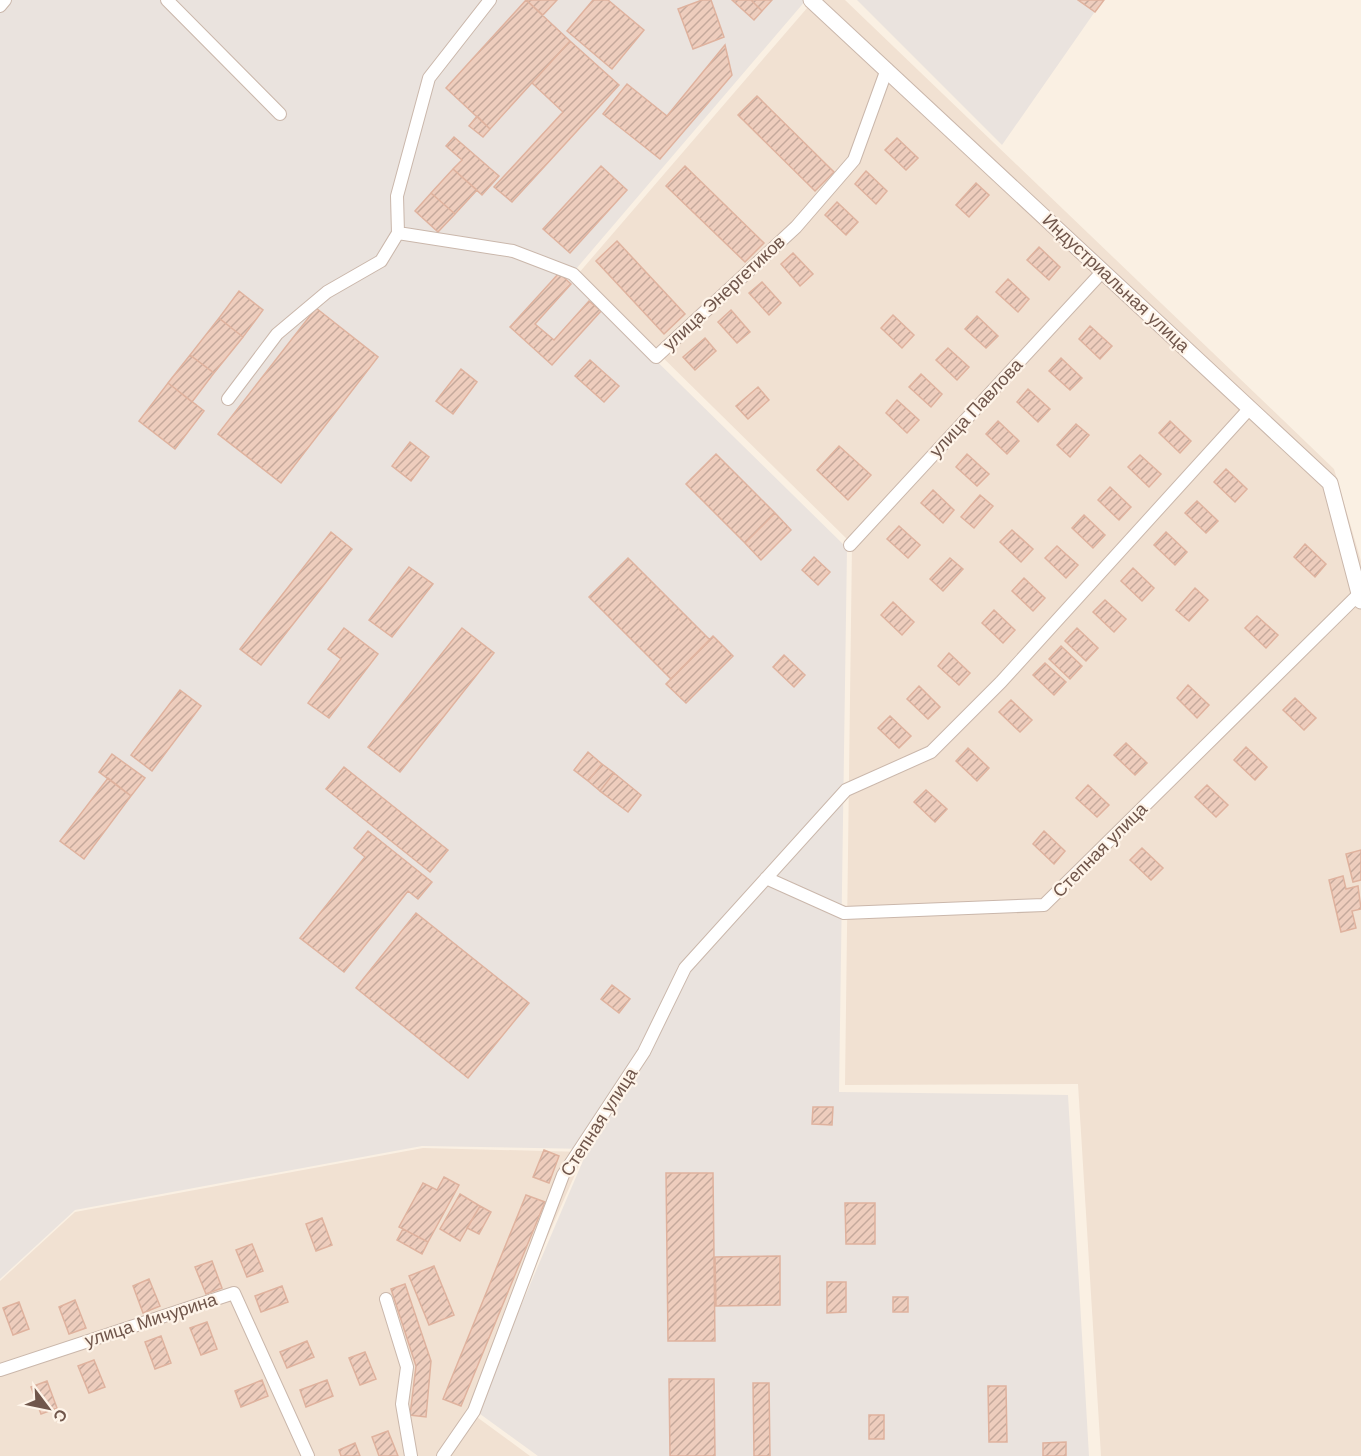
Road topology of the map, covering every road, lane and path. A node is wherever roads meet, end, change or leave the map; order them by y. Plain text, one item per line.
1 (5, 0) edge
2 (166, 0) edge
3 (490, 0) edge
4 (811, 0) edge
5 (0, 6) edge
6 (887, 69) junction
7 (280, 114) dead end
8 (398, 233) junction
9 (1103, 271) junction
10 (228, 399) dead end
11 (1250, 408) junction
12 (849, 546) dead end
13 (1360, 598) edge
14 (766, 878) junction
15 (386, 1299) dead end
16 (0, 1370) edge
17 (308, 1456) edge
18 (411, 1456) edge
19 (443, 1456) edge

1 - 5 street
2 - 7 street
3 - 8 street
4 - 6 street, Индустриальная улица
6 - 8 street, улица Энергетиков
6 - 9 street, Индустриальная улица
8 - 10 street
9 - 11 street, Индустриальная улица
9 - 12 street, улица Павлова
11 - 13 street, Индустриальная улица
11 - 14 street, Степная улица
13 - 14 street, Степная улица
14 - 19 street, Степная улица
15 - 18 street
16 - 17 street, улица Мичурина

